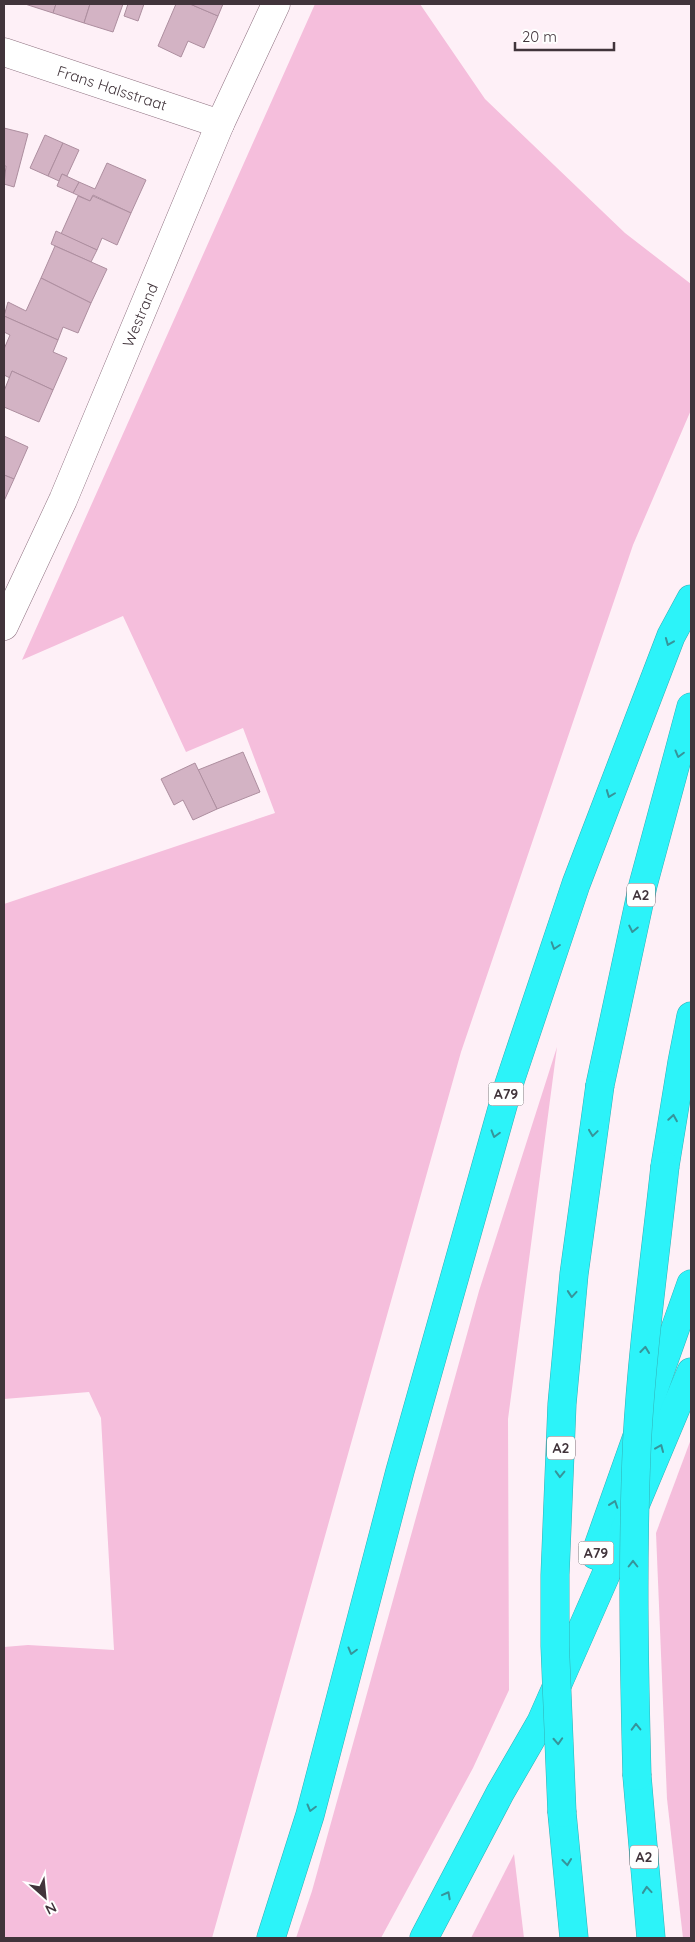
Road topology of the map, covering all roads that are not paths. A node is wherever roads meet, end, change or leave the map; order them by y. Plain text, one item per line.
1 (276, 4) edge
2 (4, 52) edge
3 (220, 124) junction
4 (691, 599) edge
5 (4, 626) edge
6 (691, 707) edge
7 (691, 1016) edge
8 (691, 1284) edge
9 (691, 1372) edge
10 (500, 1793) junction
11 (271, 1938) edge
12 (424, 1938) edge
13 (574, 1938) edge
14 (651, 1938) edge

1 - 3 street, Westrand
2 - 3 street, Frans Halsstraat
3 - 5 street, Westrand
4 -> 11 highway, A79
6 -> 13 highway, A2, bridge
14 -> 7 highway, A2, bridge
10 -> 8 highway, A79
10 -> 9 highway, A79
12 -> 10 highway, A79

